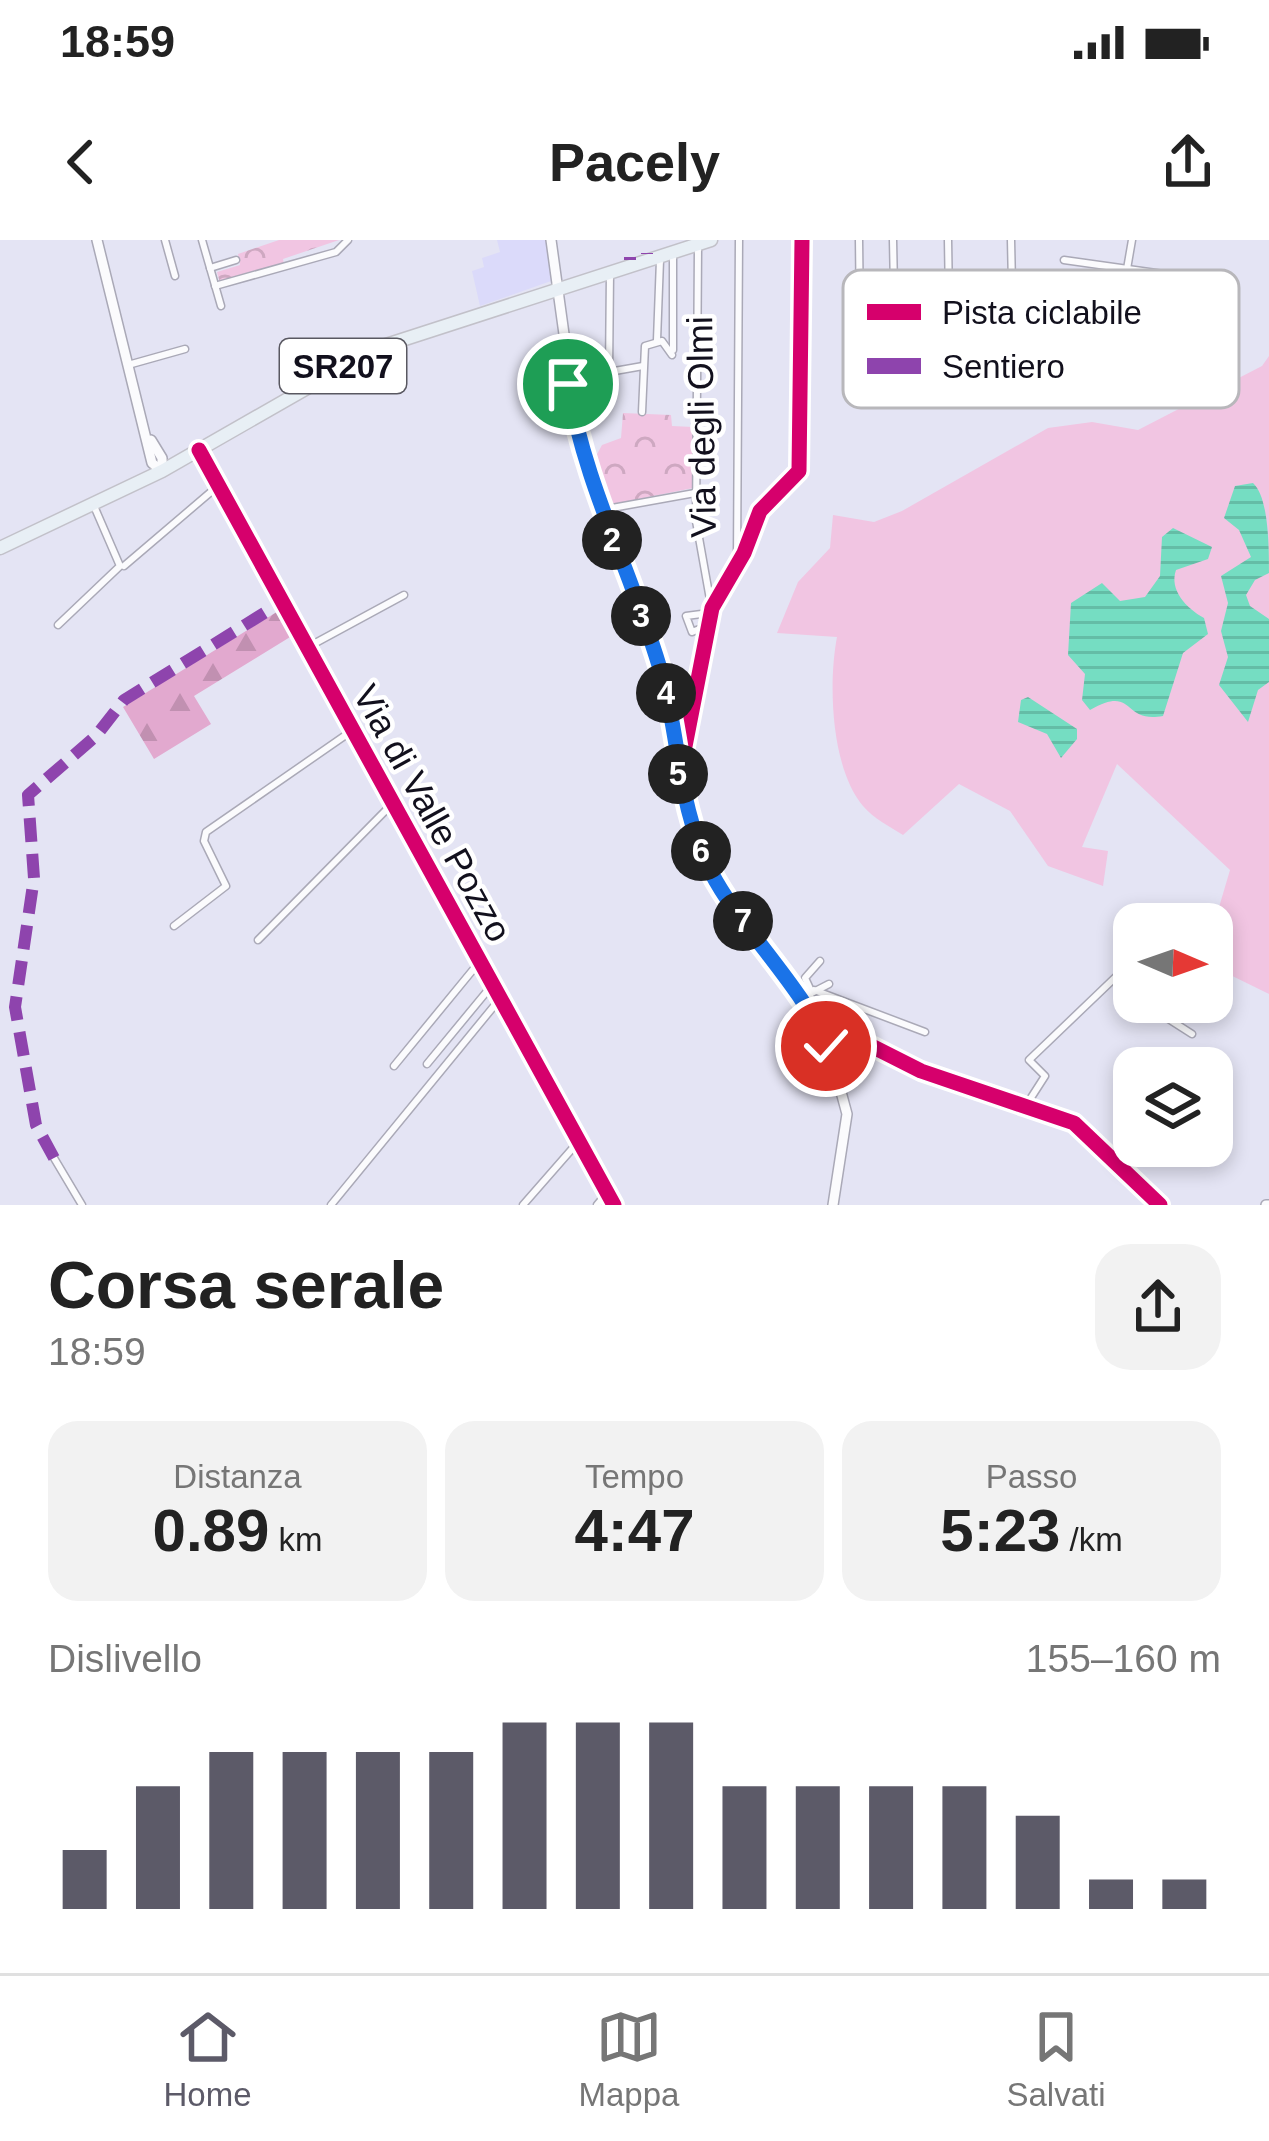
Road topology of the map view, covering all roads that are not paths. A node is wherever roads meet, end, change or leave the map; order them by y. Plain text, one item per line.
1 (97, 240) edge
2 (165, 240) edge
3 (202, 240) edge
4 (348, 240) edge
5 (550, 240) edge
6 (739, 240) edge
7 (802, 240) edge
8 (859, 240) edge
9 (893, 240) edge
10 (948, 240) edge
11 (1011, 240) edge
12 (1132, 240) edge
13 (704, 242) edge
14 (657, 254) junction
15 (236, 260) dead end
16 (1064, 260) dead end
17 (210, 268) junction
18 (1127, 269) junction
19 (859, 270) edge
20 (894, 270) edge
21 (949, 270) edge
22 (1012, 270) edge
23 (1134, 270) edge
24 (610, 273) junction
25 (175, 276) dead end
26 (215, 286) junction
27 (555, 290) junction
28 (221, 306) dead end
29 (657, 340) junction
30 (185, 349) dead end
31 (128, 364) junction
32 (643, 366) junction
33 (641, 412) dead end
34 (153, 450) junction
35 (196, 452) junction
36 (811, 469) dead end
37 (799, 470) junction
38 (162, 472) junction
39 (139, 484) junction
40 (219, 485) junction
41 (695, 493) junction
42 (94, 506) junction
43 (601, 510) junction
44 (0, 548) edge
45 (737, 564) junction
46 (124, 566) dead end
47 (404, 596) dead end
48 (711, 611) junction
49 (58, 625) dead end
50 (707, 626) junction
51 (308, 647) junction
52 (353, 730) junction
53 (679, 777) junction
54 (394, 802) junction
55 (174, 926) dead end
56 (259, 940) dead end
57 (481, 960) junction
58 (820, 961) dead end
59 (1113, 980) edge
60 (494, 984) junction
61 (829, 984) dead end
62 (813, 991) junction
63 (501, 998) junction
64 (801, 1003) junction
65 (1175, 1023) edge
66 (820, 1026) junction
67 (925, 1032) dead end
68 (1192, 1034) dead end
69 (427, 1064) dead end
70 (394, 1066) dead end
71 (1027, 1104) junction
72 (579, 1141) junction
73 (54, 1158) dead end
74 (608, 1193) junction
75 (82, 1205) edge
76 (331, 1205) edge
77 (523, 1205) edge
78 (597, 1205) edge
79 (614, 1205) edge
80 (833, 1205) edge
81 (1160, 1205) edge

1 - 31 street
2 - 25 street
3 - 17 street
4 - 26 street
5 - 27 street
6 - 45 street
7 - 37 street
8 - 19 street
9 - 20 street
10 - 21 street
11 - 22 street
12 - 18 street
13 - 14 main road, SR207
13 - 41 street, Via degli Olmi
14 - 24 main road, SR207
14 - 29 street
14 - 29 street
15 - 17 street
16 - 18 street
17 - 26 street
18 - 23 street
24 - 27 main road, SR207
24 - 32 street
26 - 28 street
27 - 35 main road, SR207
27 - 43 street
29 - 32 street
30 - 31 street
31 - 34 street
32 - 33 street
34 - 35 street
34 - 38 street
34 - 39 street
35 - 38 main road, SR207
35 - 40 street, Via di Valle Pozzo
36 - 37 street
37 - 45 street
38 - 39 main road, SR207
39 - 42 main road, SR207
40 - 46 street
40 - 51 street, Via di Valle Pozzo
41 - 43 street
41 - 48 street, Via degli Olmi
42 - 44 main road, SR207
42 - 49 street
43 - 53 street
45 - 48 street
47 - 51 street
48 - 50 street
48 - 50 street
50 - 53 street
51 - 52 street, Via di Valle Pozzo
52 - 54 street, Via di Valle Pozzo
52 - 55 street
53 - 64 street
54 - 56 street
54 - 57 street, Via di Valle Pozzo
57 - 60 street, Via di Valle Pozzo
57 - 70 street
58 - 62 street
59 - 71 street
60 - 63 street, Via di Valle Pozzo
60 - 69 street
61 - 62 street
62 - 64 street
62 - 67 street
63 - 72 street, Via di Valle Pozzo
63 - 76 street
64 - 66 street
65 - 68 street
66 - 71 street
66 - 80 street
71 - 81 street
72 - 74 street, Via di Valle Pozzo
72 - 77 street
73 - 75 street
74 - 78 street
74 - 79 street, Via di Valle Pozzo

